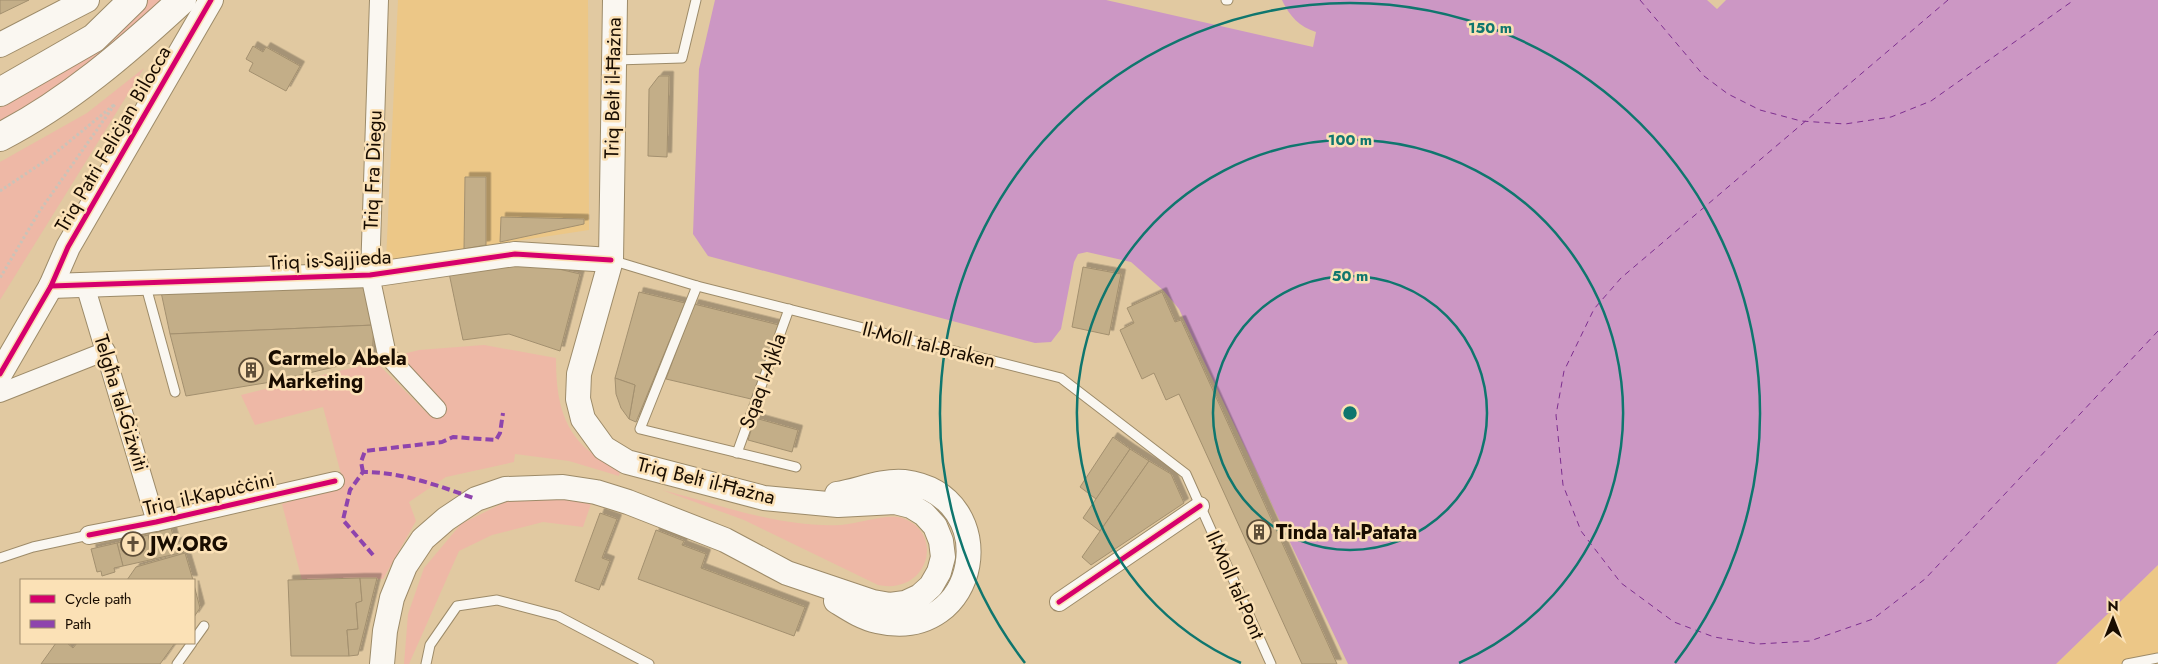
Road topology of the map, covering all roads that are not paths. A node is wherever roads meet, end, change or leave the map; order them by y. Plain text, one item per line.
1 (87, 0) edge
2 (133, 0) edge
3 (182, 0) edge
4 (211, 0) edge
5 (379, 0) edge
6 (696, 0) edge
7 (617, 3) edge
8 (0, 45) edge
9 (613, 60) junction
10 (0, 92) edge
11 (0, 136) edge
12 (611, 260) junction
13 (370, 275) junction
14 (145, 283) junction
15 (85, 285) junction
16 (51, 286) junction
17 (696, 286) junction
18 (789, 309) junction
19 (106, 351) junction
20 (0, 374) edge
21 (175, 392) dead end
22 (0, 393) edge
23 (437, 409) dead end
24 (737, 453) junction
25 (796, 467) dead end
26 (335, 481) dead end
27 (1200, 506) junction
28 (156, 522) junction
29 (89, 534) joint
30 (0, 558) edge
31 (1059, 602) dead end
32 (204, 626) dead end
33 (195, 639) edge
34 (192, 644) edge
35 (2158, 658) edge
36 (177, 664) edge
37 (382, 664) edge
38 (426, 664) edge
39 (649, 664) edge
40 (1270, 664) edge
41 (2127, 664) edge

1 - 8 main road
2 - 10 highway
3 - 11 highway
4 - 16 main road, Triq Patri Feliċjan Bilocca
5 - 13 street, Triq Fra Diegu
6 - 9 lane
7 - 9 main road, Triq Belt il-Ħażna
9 - 12 main road, Triq Belt il-Ħażna
12 - 13 main road, Triq is-Sajjieda
12 - 17 lane, Il-Moll tal-Braken
12 - 37 main road, Triq Belt il-Ħażna
13 - 14 main road, Triq is-Sajjieda
13 - 23 street, Triq Fra Diegu
14 - 15 main road, Triq is-Sajjieda
14 - 21 lane
15 - 16 main road, Triq is-Sajjieda
15 - 19 street, Telgħa tal-Ġiżwiti
16 - 20 main road, Triq Patri Feliċjan Bilocca
17 - 18 lane, Il-Moll tal-Braken
17 - 24 lane
18 - 24 lane, Sqaq l-Ajkla
18 - 27 lane, Il-Moll tal-Braken
19 - 22 street
19 - 28 street, Telgħa tal-Ġiżwiti
24 - 25 lane
26 - 28 street, Triq il-Kapuċċini
27 - 31 street
27 - 40 lane, Il-Moll tal-Pont
28 - 29 street, Triq il-Kapuċċini
29 - 30 lane, Triq il-Kapuċċini
32 - 33 lane
34 - 36 lane
35 - 41 lane
38 - 39 lane

